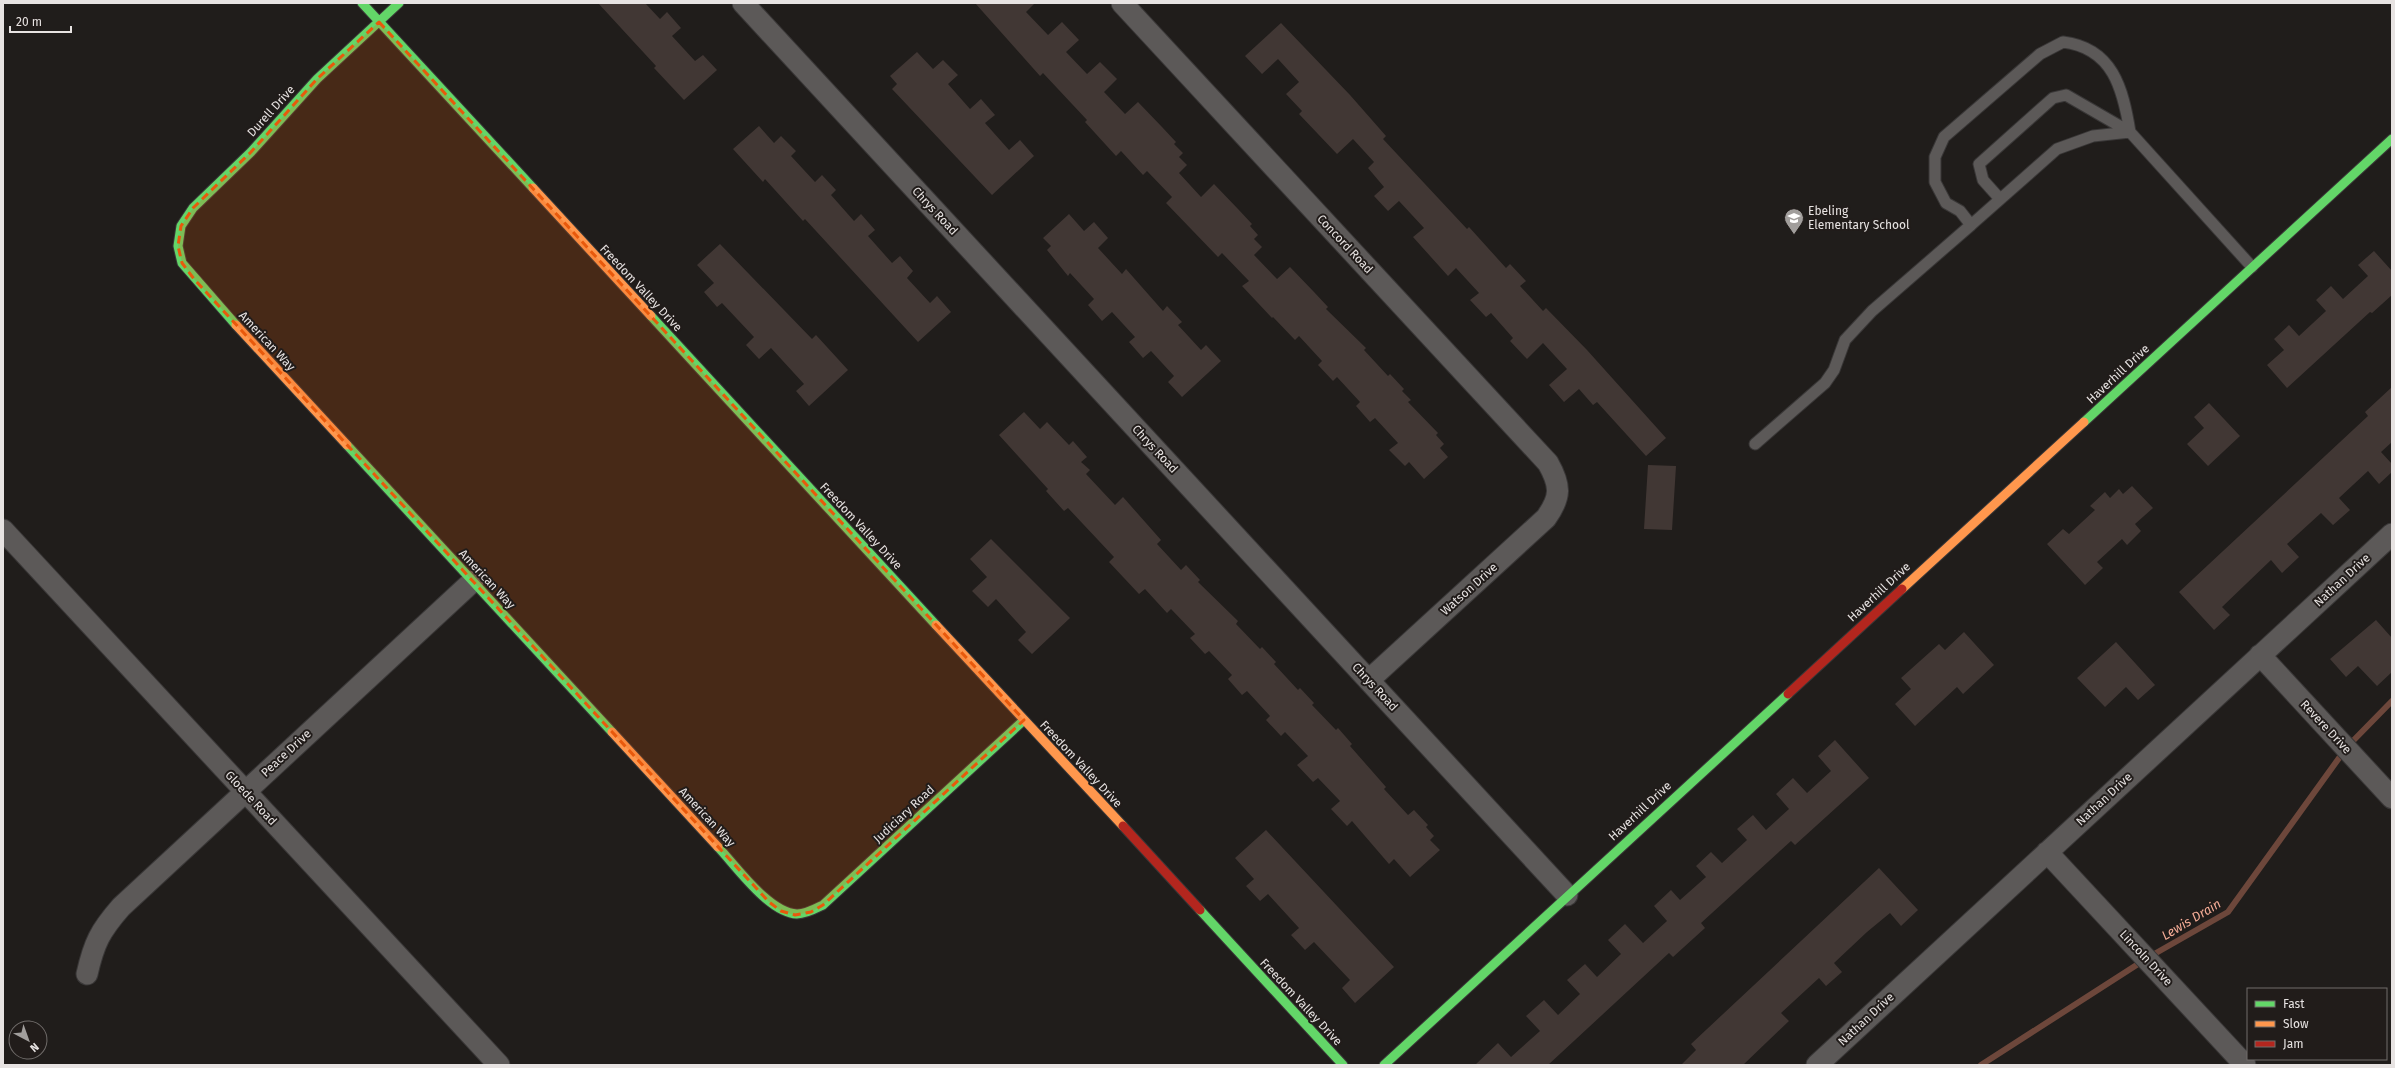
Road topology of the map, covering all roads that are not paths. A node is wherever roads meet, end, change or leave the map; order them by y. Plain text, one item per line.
1 (362, 3) edge
2 (399, 3) edge
3 (743, 3) edge
4 (1122, 3) edge
5 (379, 22) junction
6 (2130, 132) junction
7 (2392, 139) edge
8 (2000, 198) junction
9 (1971, 225) junction
10 (178, 246) joint
11 (2252, 267) junction
12 (1755, 444) dead end
13 (1558, 490) joint
14 (3, 530) edge
15 (2392, 534) edge
16 (473, 581) junction
17 (2260, 655) junction
18 (1369, 680) junction
19 (1024, 720) junction
20 (245, 791) junction
21 (2392, 798) edge
22 (2047, 852) junction
23 (1567, 895) junction
24 (794, 915) joint
25 (87, 974) dead end
26 (1828, 1062) edge
27 (499, 1065) edge
28 (1343, 1065) edge
29 (1384, 1065) edge
30 (2245, 1065) edge

1 - 5 street, Freedom Valley Drive
2 - 5 street, Durell Drive
3 - 18 street, Chrys Road
4 - 13 street, Concord Road
5 - 10 street, Durell Drive
5 - 19 street, Freedom Valley Drive
6 - 8 lane
6 - 8 lane
6 - 9 lane
6 - 11 lane
7 - 11 street, Haverhill Drive
8 - 9 lane
9 - 12 lane
10 - 16 street, American Way
11 - 23 street, Haverhill Drive
13 - 18 street, Watson Drive
14 - 20 street, Gloede Road
15 - 17 street, Nathan Drive
16 - 20 street, Peace Drive
16 - 24 street, American Way
17 - 21 street, Revere Drive
17 - 22 street, Nathan Drive
18 - 23 street, Chrys Road
19 - 24 street, Judiciary Road
19 - 28 street, Freedom Valley Drive
20 - 25 street, Peace Drive
20 - 27 street, Gloede Road
22 - 26 street, Nathan Drive
22 - 30 street, Lincoln Drive
23 - 29 street, Haverhill Drive

